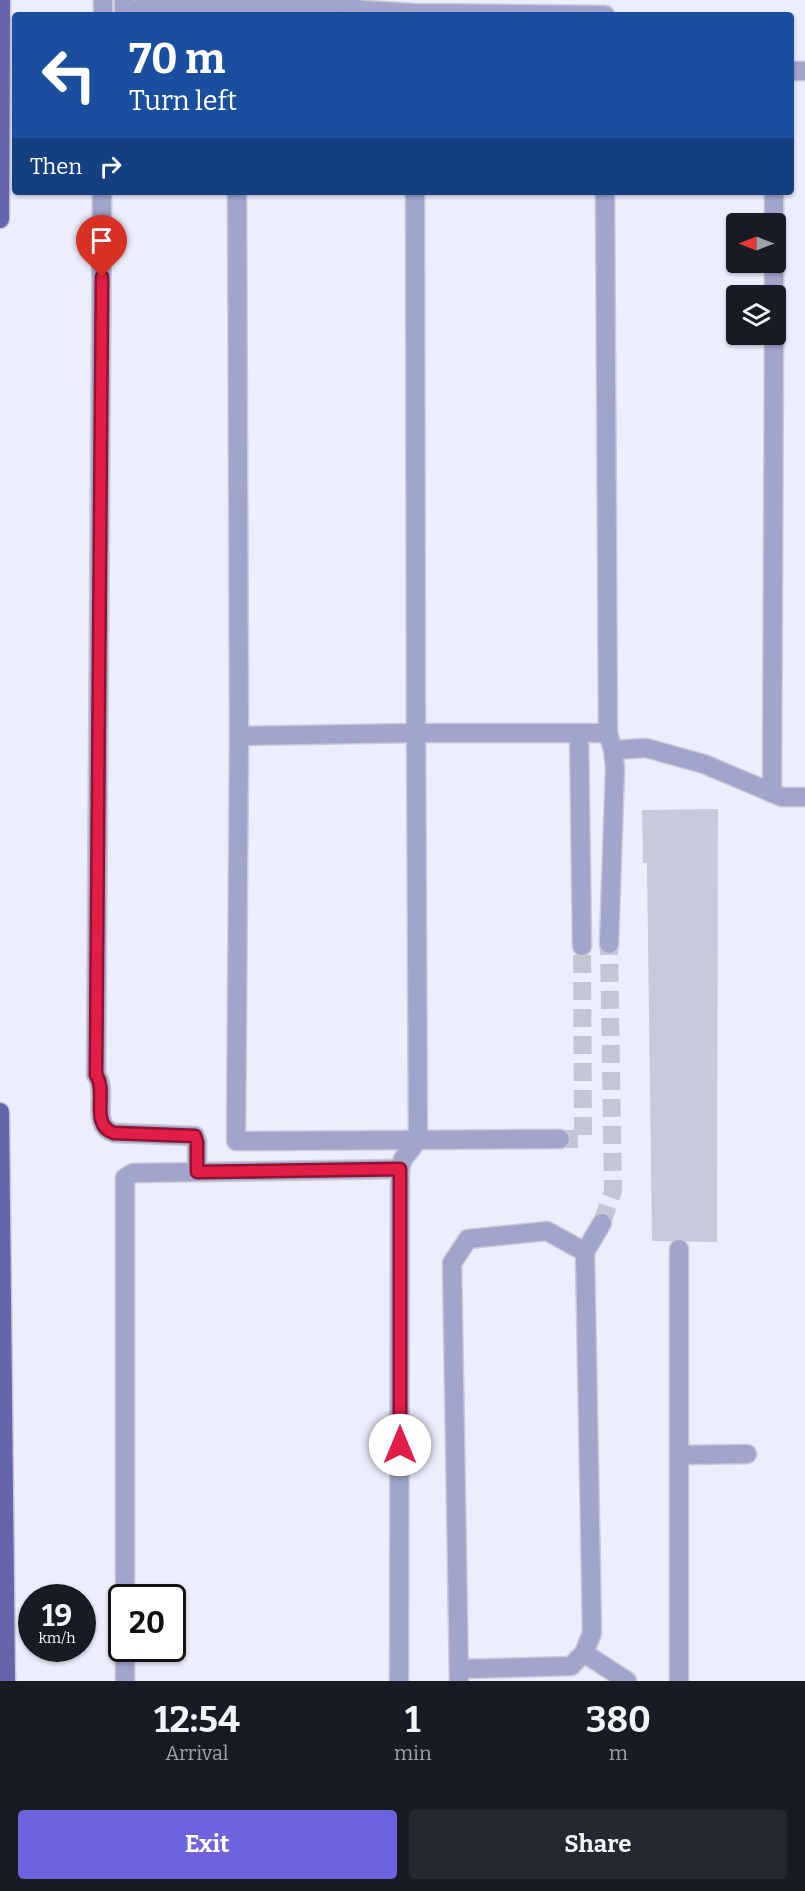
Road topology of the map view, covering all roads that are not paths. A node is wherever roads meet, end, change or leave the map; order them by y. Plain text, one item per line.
1 (1, 0) edge
2 (124, 0) edge
3 (334, 2) edge
4 (237, 10) edge
5 (388, 12) edge
6 (102, 195) edge
7 (237, 195) edge
8 (415, 195) edge
9 (605, 195) edge
10 (774, 195) edge
11 (774, 213) edge
12 (0, 219) edge
13 (774, 345) edge
14 (416, 733) junction
15 (579, 733) junction
16 (239, 736) junction
17 (610, 742) junction
18 (772, 793) junction
19 (805, 797) edge
20 (609, 944) tunnel mouth
21 (582, 946) tunnel mouth
22 (0, 1112) edge
23 (560, 1138) tunnel mouth
24 (418, 1140) junction
25 (400, 1169) junction
26 (197, 1172) junction
27 (602, 1223) tunnel mouth
28 (679, 1249) dead end
29 (585, 1252) junction
30 (747, 1454) dead end
31 (679, 1455) junction
32 (125, 1584) edge
33 (584, 1653) junction
34 (125, 1662) edge
35 (459, 1675) edge
36 (6, 1681) edge
37 (125, 1681) edge
38 (399, 1681) edge
39 (627, 1681) edge
40 (679, 1681) edge

1 - 12 main road
2 - 4 lane
3 - 4 lane
3 - 5 lane
6 - 26 lane
7 - 16 lane
8 - 14 lane
9 - 17 lane
10 - 11 lane
13 - 18 lane
14 - 15 lane
14 - 16 lane
14 - 24 lane
15 - 17 lane
15 - 21 lane
16 - 24 lane
17 - 18 lane
17 - 20 lane
18 - 19 lane
22 - 36 main road
23 - 24 lane
24 - 25 lane
25 - 26 lane
25 - 38 lane
26 - 32 lane
27 - 29 lane
28 - 31 lane
29 - 33 lane
29 - 35 lane
30 - 31 lane
31 - 40 lane
33 - 35 lane
33 - 39 lane
34 - 37 lane

